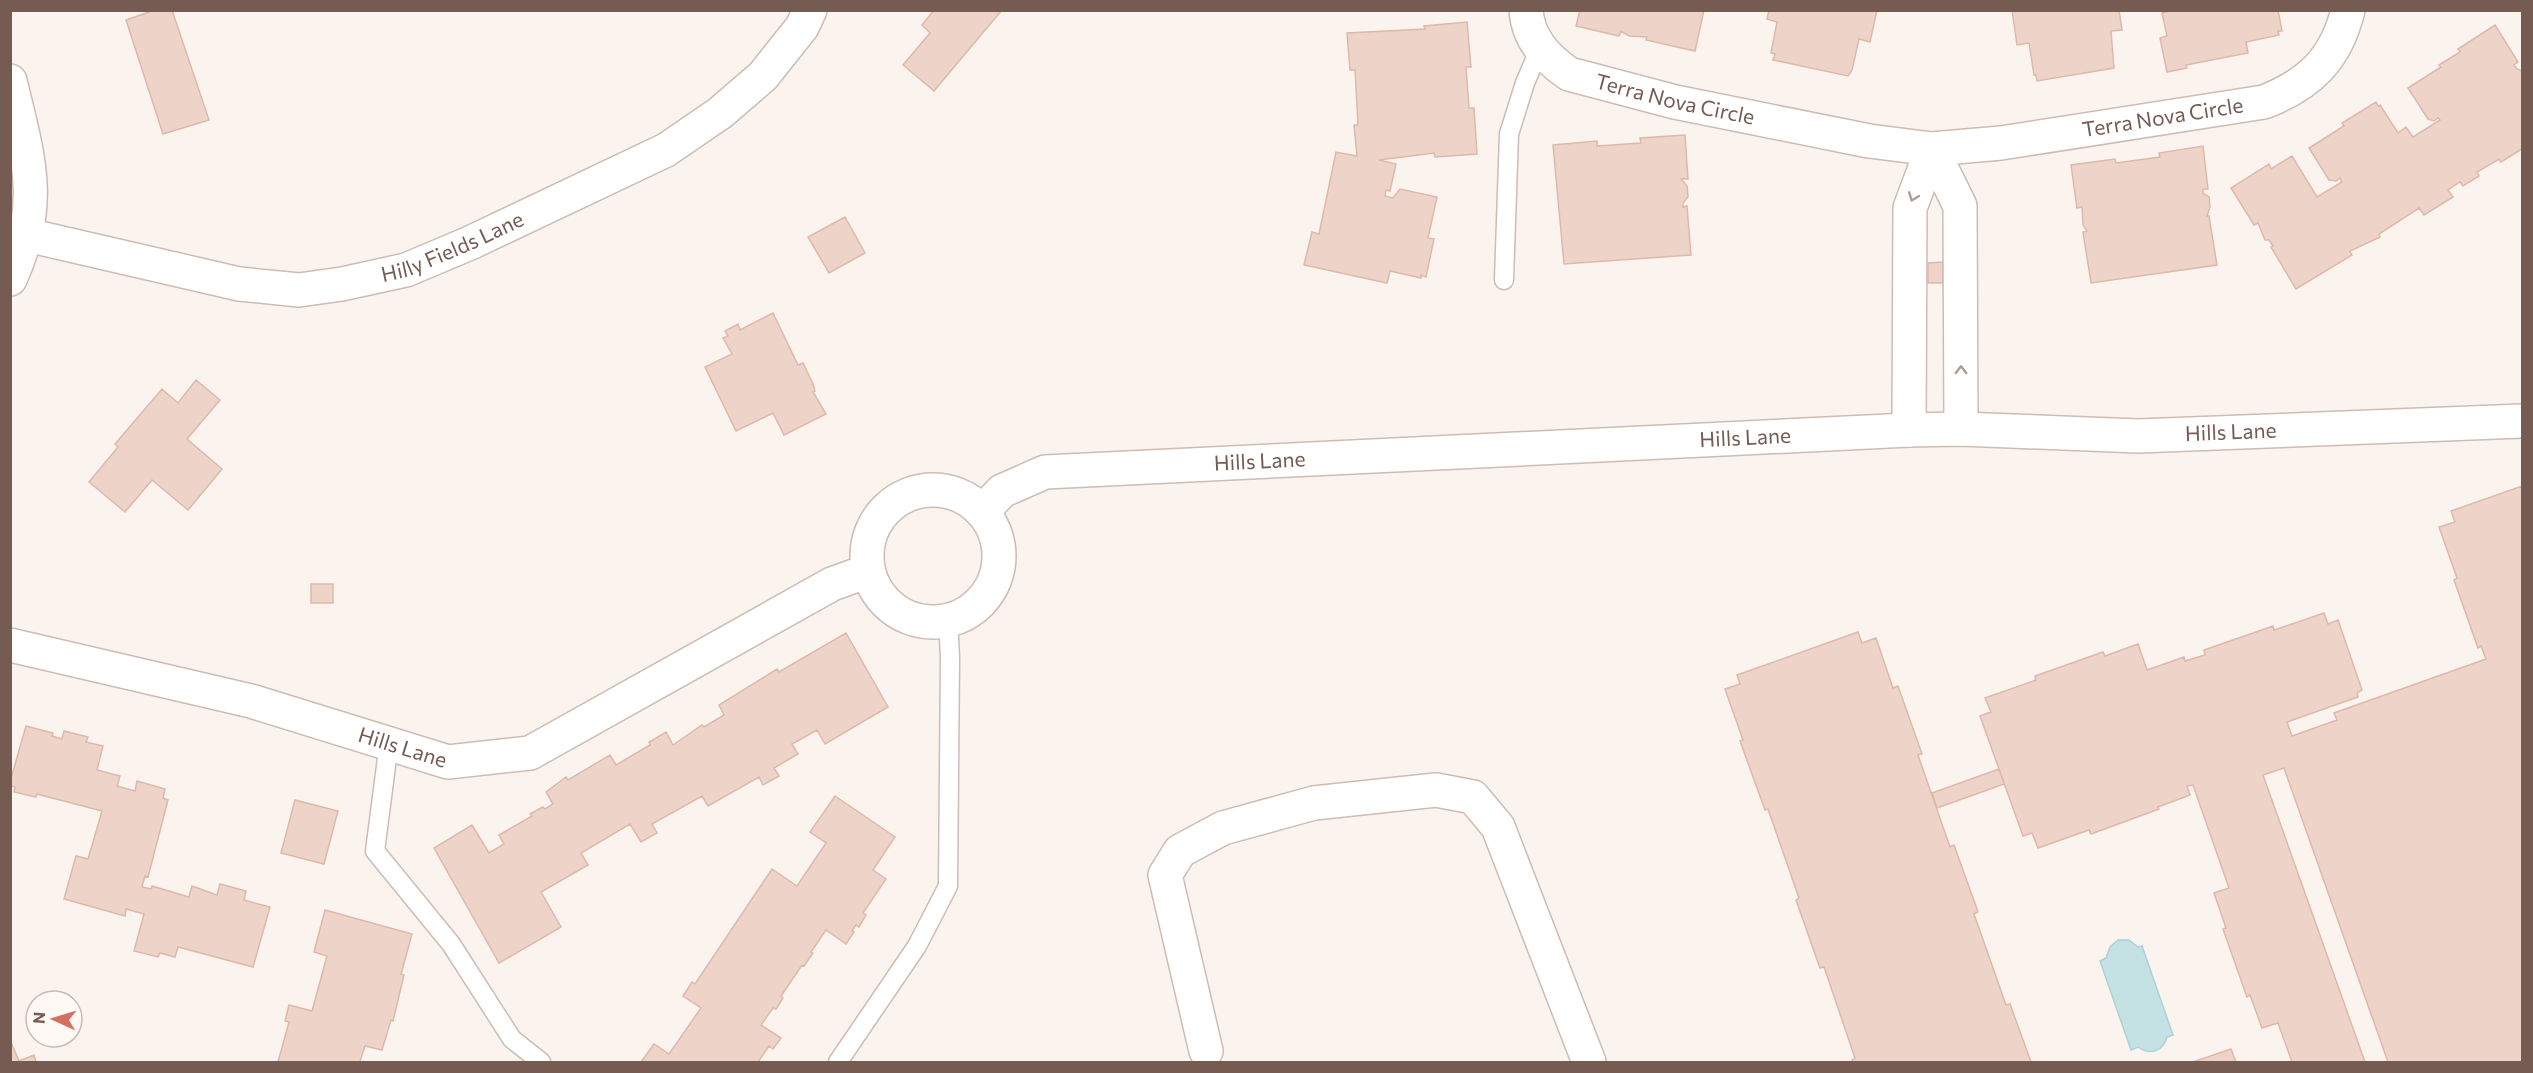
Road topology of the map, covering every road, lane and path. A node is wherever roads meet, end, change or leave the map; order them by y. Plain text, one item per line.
1 (810, 10) edge
2 (1526, 10) edge
3 (2348, 10) edge
4 (1540, 48) junction
5 (10, 81) edge
6 (1932, 149) junction
7 (27, 235) junction
8 (10, 279) edge
9 (1504, 280) dead end
10 (2523, 421) edge
11 (1961, 429) junction
12 (1910, 430) junction
13 (982, 512) junction
14 (868, 571) junction
15 (948, 620) junction
16 (10, 645) edge
17 (389, 743) junction
18 (1198, 1059) edge
19 (541, 1062) edge
20 (838, 1062) edge
21 (1589, 1062) edge

1 - 7 street, Hilly Fields Lane
2 - 4 street, Terra Nova Circle
3 - 6 street, Terra Nova Circle
4 - 6 street, Terra Nova Circle
4 - 9 lane
5 - 7 street
11 -> 6 street
6 -> 12 street
7 - 8 street
10 - 11 street, Hills Lane
11 - 12 street, Hills Lane
12 - 13 street, Hills Lane
13 - 14 street
13 - 15 street
14 - 15 street
14 - 17 street, Hills Lane
15 - 20 lane
16 - 17 street, Hills Lane
17 - 19 lane
18 - 21 street

